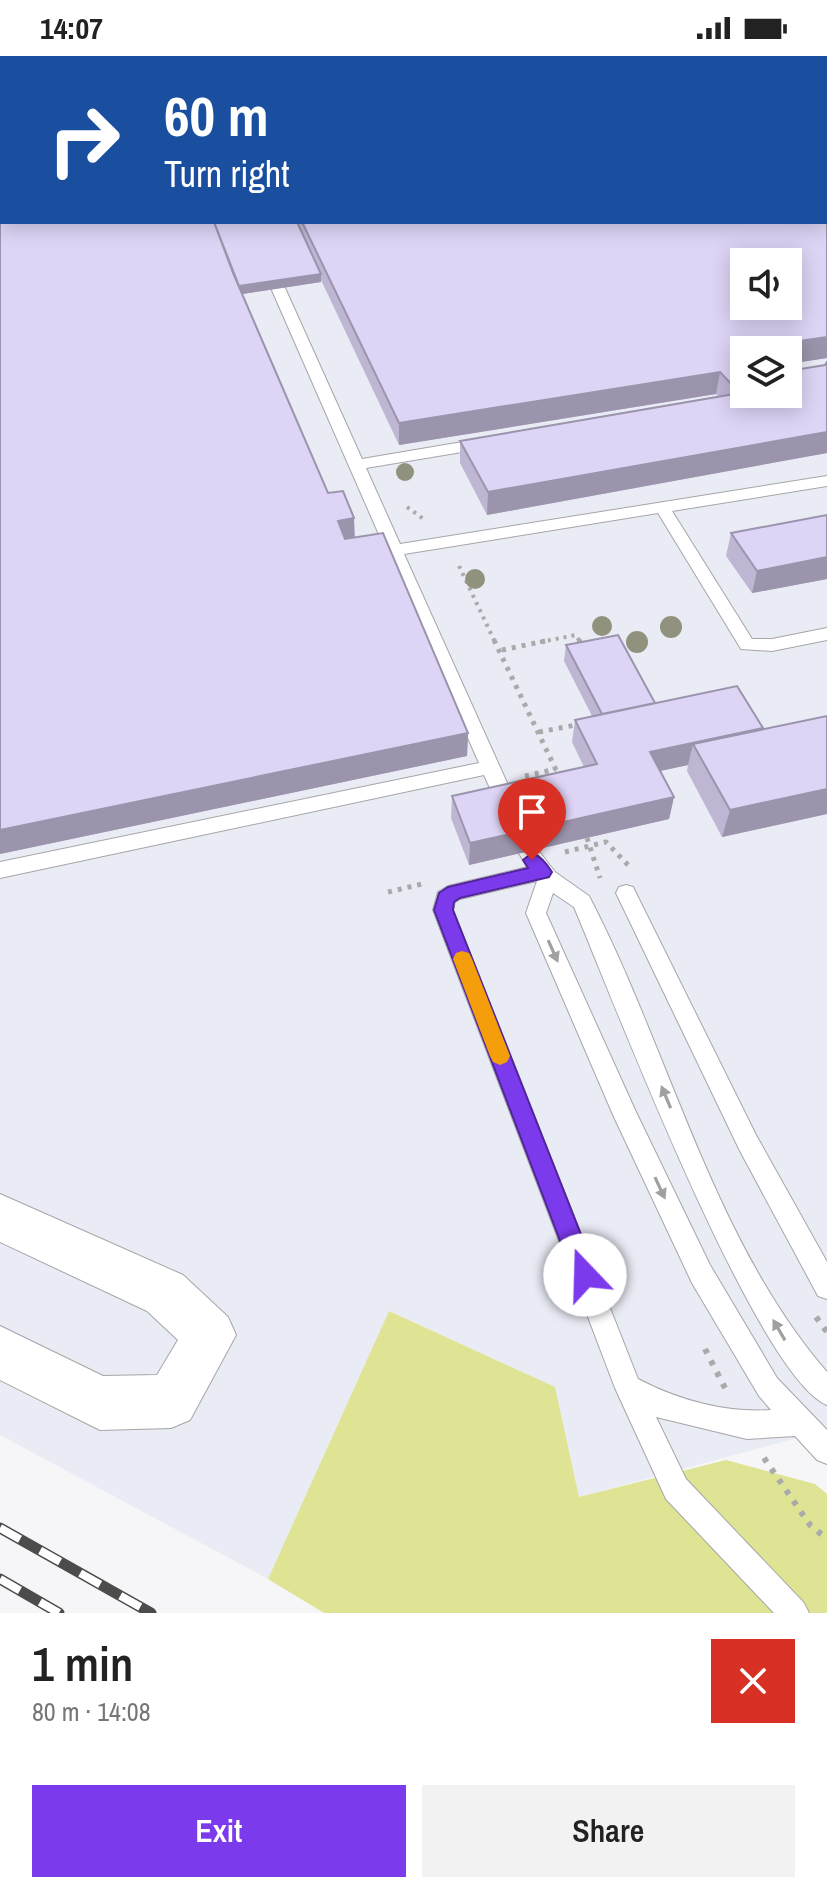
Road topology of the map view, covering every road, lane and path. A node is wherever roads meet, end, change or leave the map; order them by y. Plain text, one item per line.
1 (278, 288) edge
2 (508, 439) edge
3 (384, 460) junction
4 (356, 465) junction
5 (827, 481) edge
6 (662, 507) junction
7 (449, 541) junction
8 (395, 550) junction
9 (827, 634) edge
10 (501, 650) junction
11 (587, 655) edge
12 (588, 722) edge
13 (539, 732) junction
14 (491, 767) junction
15 (561, 781) edge
16 (507, 805) edge
17 (587, 838) edge
18 (539, 867) junction
19 (0, 870) edge
20 (615, 891) joint
21 (0, 1217) edge
22 (827, 1287) edge
23 (0, 1352) edge
24 (628, 1388) junction
25 (827, 1392) edge
26 (801, 1422) junction
27 (747, 1425) junction
28 (827, 1450) edge
29 (827, 1539) edge
30 (794, 1613) edge

1 - 4 lane
2 - 3 lane
3 - 4 lane
3 - 7 path
4 - 8 lane
5 - 6 lane
6 - 7 lane
6 - 9 lane
7 - 8 lane
7 - 10 path
8 - 14 lane
10 - 11 path
10 - 13 path
12 - 13 path
13 - 15 path
14 - 16 lane
14 - 19 lane
17 - 20 path
18 - 24 lane
25 -> 18 lane
18 -> 26 lane
20 - 22 lane
21 - 23 street
24 - 27 lane
24 - 30 lane
26 - 27 lane
26 - 28 lane
27 - 29 path

